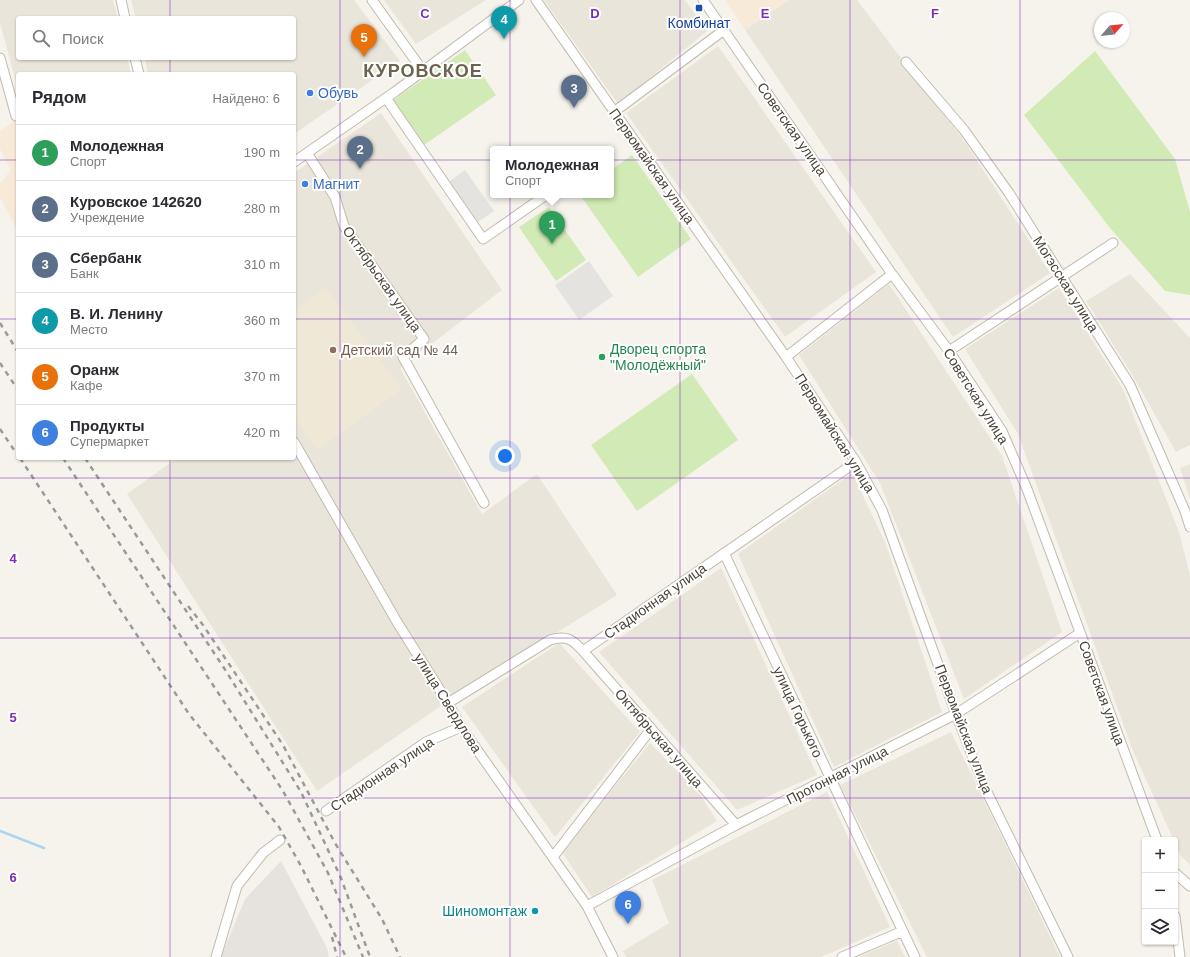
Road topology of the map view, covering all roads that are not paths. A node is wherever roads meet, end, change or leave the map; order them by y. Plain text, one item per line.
1 (121, 0) edge
2 (372, 0) edge
3 (519, 0) edge
4 (536, 0) edge
5 (703, 0) edge
6 (125, 16) edge
7 (724, 30) junction
8 (0, 58) edge
9 (136, 60) edge
10 (906, 62) dead end
11 (423, 71) junction
12 (138, 72) edge
13 (386, 98) junction
14 (614, 112) junction
15 (16, 116) dead end
16 (307, 153) junction
17 (296, 161) edge
18 (542, 198) edge
19 (1113, 243) dead end
20 (892, 274) junction
21 (1062, 277) junction
22 (949, 351) junction
23 (786, 357) junction
24 (296, 445) edge
25 (856, 462) junction
26 (484, 503) dead end
27 (1190, 527) edge
28 (724, 553) junction
29 (1080, 632) junction
30 (583, 651) junction
31 (448, 703) junction
32 (956, 714) junction
33 (461, 727) junction
34 (651, 729) junction
35 (830, 779) junction
36 (326, 811) dead end
37 (736, 826) junction
38 (1156, 837) edge
39 (280, 840) dead end
40 (552, 857) junction
41 (1178, 876) edge
42 (1190, 886) edge
43 (587, 906) junction
44 (903, 931) junction
45 (1178, 941) edge
46 (216, 957) edge
47 (613, 957) edge
48 (842, 957) edge
49 (915, 957) edge
50 (1068, 957) edge
51 (1180, 957) edge

1 - 6 street
2 - 11 street
3 - 11 street
4 - 14 street, Первомайская улица
5 - 7 street, Советская улица
7 - 14 street
7 - 20 street, Советская улица
8 - 15 street
9 - 12 street
10 - 21 street, Могэсская улица
11 - 13 street
13 - 16 street
13 - 18 street
14 - 23 street, Первомайская улица
16 - 17 street
16 - 26 street, Октябрьская улица
19 - 21 street
20 - 22 street, Советская улица
20 - 23 street
21 - 22 street
21 - 27 street, Могэсская улица
22 - 29 street, Советская улица
23 - 25 street, Первомайская улица
24 - 31 street, улица Свердлова
25 - 28 street, Стадионная улица
25 - 32 street, Первомайская улица
28 - 30 street, Стадионная улица
28 - 35 street, улица Горького
29 - 32 street, Прогонная улица
29 - 38 street, Советская улица
30 - 31 street
30 - 34 street, Октябрьская улица
31 - 33 street, улица Свердлова
32 - 35 street, Прогонная улица
32 - 50 street, Первомайская улица
33 - 36 street, Стадионная улица
33 - 40 street, улица Свердлова
34 - 37 street, Октябрьская улица
34 - 40 street
35 - 37 street, Прогонная улица
35 - 44 street, улица Горького
37 - 43 street, Прогонная улица
39 - 46 street
40 - 43 street, улица Свердлова
41 - 42 street
43 - 47 street, улица Свердлова
44 - 48 street
44 - 49 street, улица Горького
45 - 51 street

